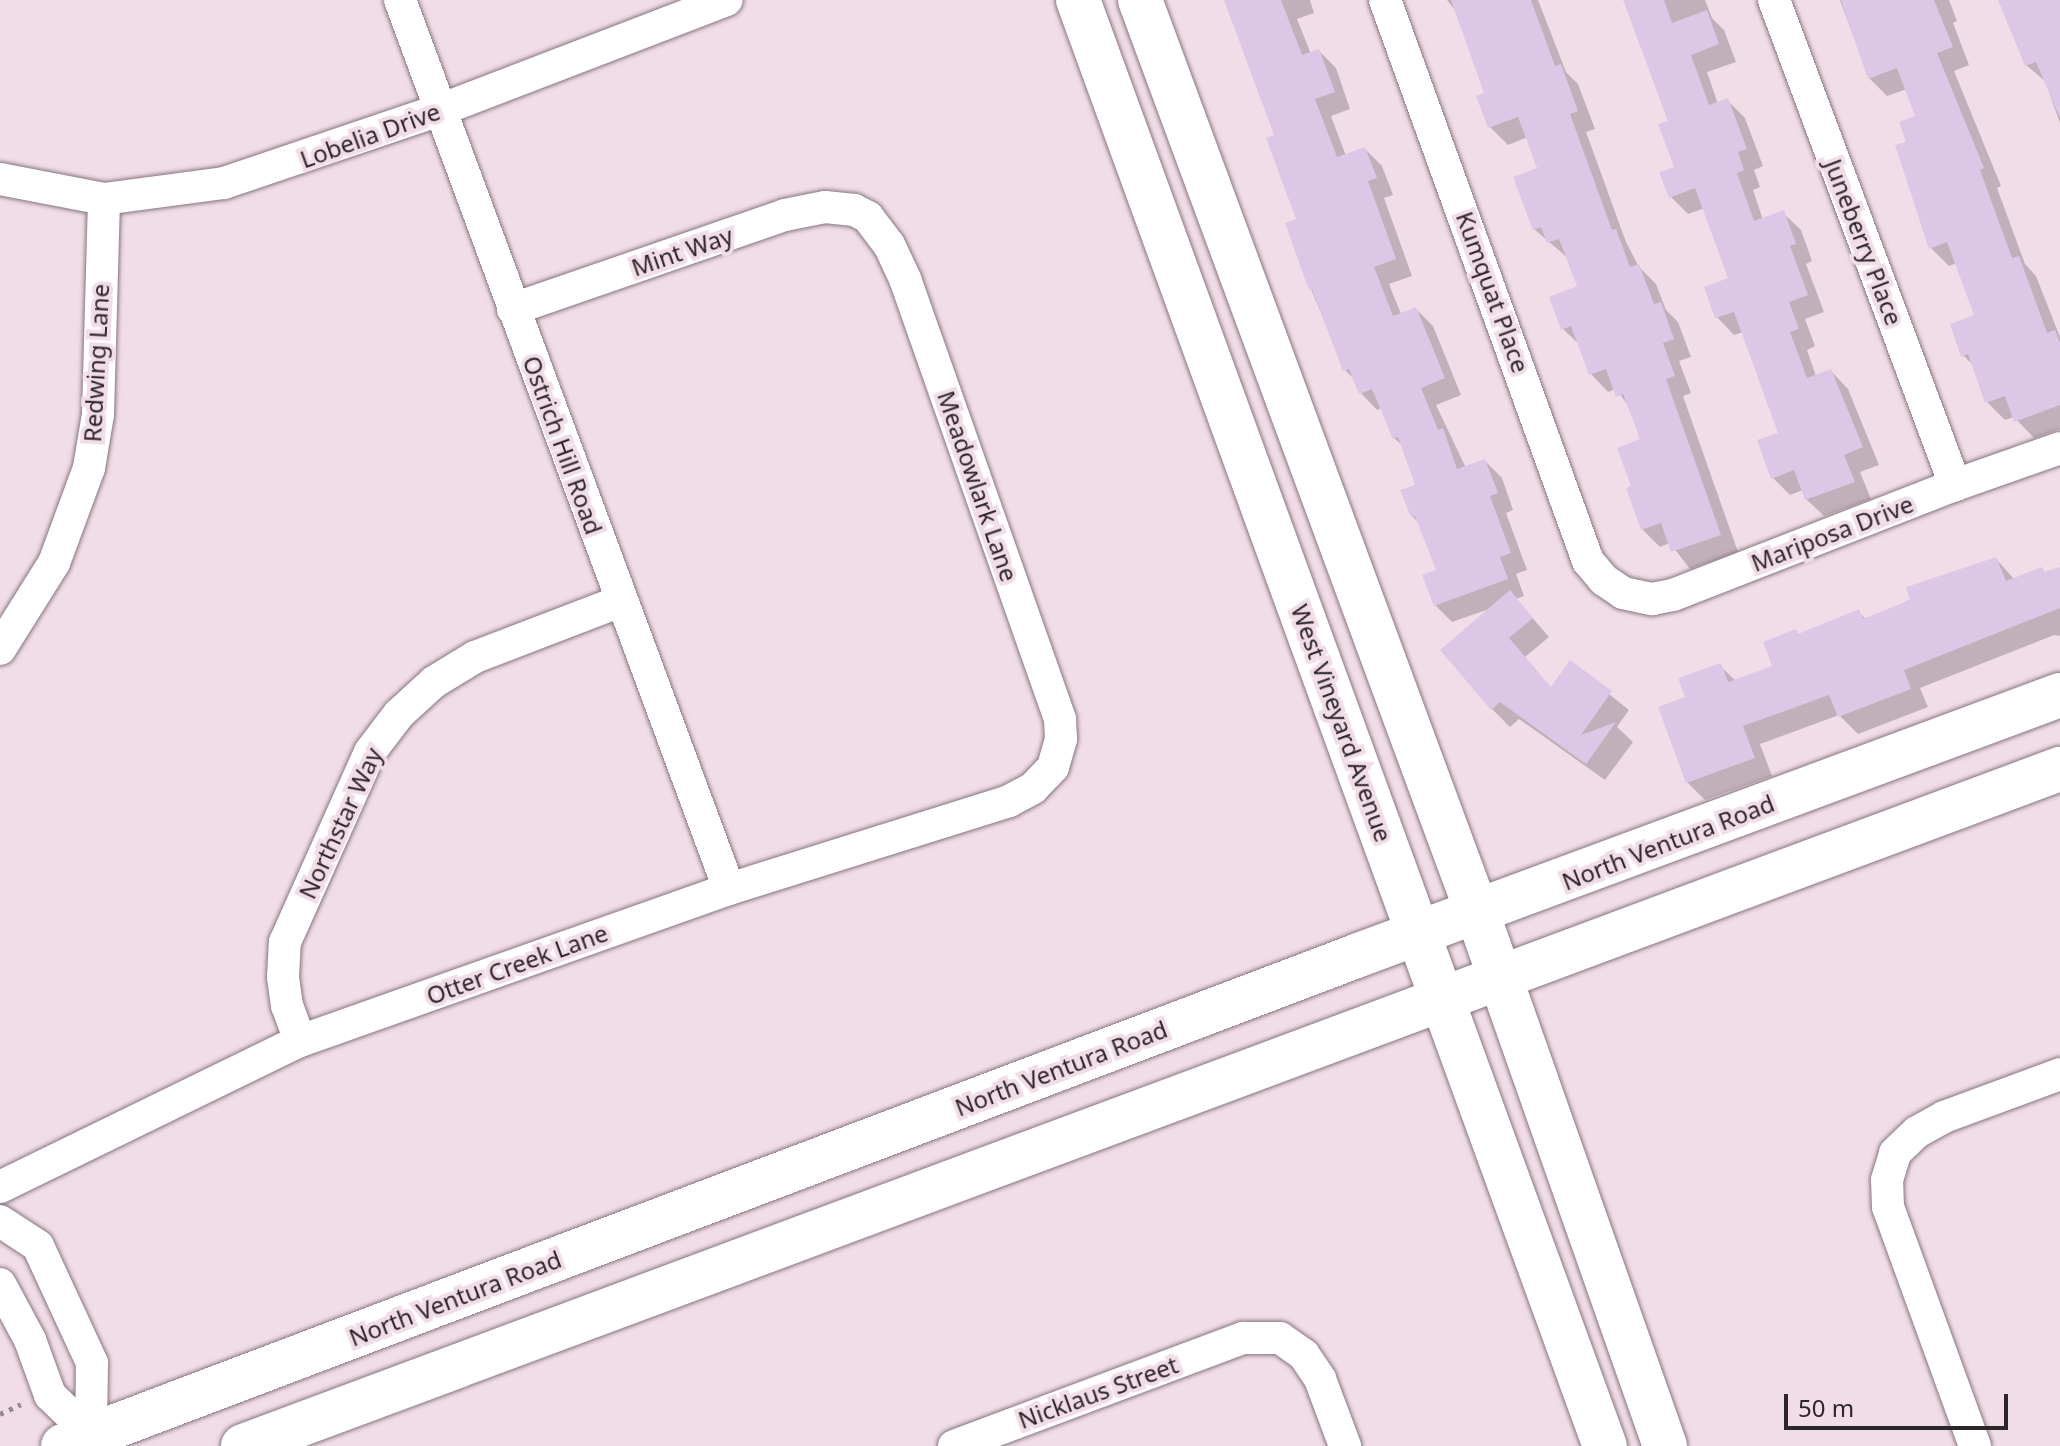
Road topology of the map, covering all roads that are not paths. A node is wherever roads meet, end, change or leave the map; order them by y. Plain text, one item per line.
1 (400, 0) edge
2 (727, 0) edge
3 (1078, 0) edge
4 (1140, 0) edge
5 (1385, 0) edge
6 (1774, 0) edge
7 (440, 110) junction
8 (0, 179) edge
9 (104, 199) junction
10 (854, 210) joint
11 (513, 309) junction
12 (2060, 448) edge
13 (1955, 485) junction
14 (1604, 580) joint
15 (621, 601) junction
16 (0, 649) edge
17 (2060, 695) edge
18 (2060, 769) edge
19 (1045, 775) joint
20 (729, 889) junction
21 (1477, 912) junction
22 (1420, 933) junction
23 (1501, 978) junction
24 (1442, 999) junction
25 (300, 1041) junction
26 (2060, 1074) edge
27 (0, 1187) edge
28 (0, 1221) edge
29 (0, 1284) edge
30 (83, 1442) edge
31 (243, 1446) edge
32 (954, 1446) edge
33 (1345, 1446) edge
34 (1605, 1446) edge
35 (1665, 1446) edge
36 (1975, 1446) edge

1 - 7 street, Ostrich Hill Road
2 - 7 street, Lobelia Drive
3 - 22 main road, West Vineyard Avenue
4 - 21 main road
5 - 14 street, Kumquat Place
6 - 13 street, Juneberry Place
7 - 9 street, Lobelia Drive
7 - 11 street, Ostrich Hill Road
8 - 9 street, Lobelia Drive
9 - 16 street, Redwing Lane
10 - 11 street, Mint Way
10 - 19 street, Meadowlark Lane
11 - 15 street, Ostrich Hill Road
12 - 13 street, Mariposa Drive
13 - 14 street, Mariposa Drive
15 - 20 street, Ostrich Hill Road
15 - 25 street, Northstar Way
17 - 21 main road, North Ventura Road
18 - 23 main road
19 - 20 street, Otter Creek Lane
20 - 25 street, Otter Creek Lane
21 - 22 main road, North Ventura Road
21 - 23 main road
22 - 24 main road, West Vineyard Avenue
22 - 30 main road, North Ventura Road
23 - 24 main road
23 - 35 main road
24 - 31 main road
24 - 34 main road, West Vineyard Avenue
25 - 27 street, Otter Creek Lane
26 - 36 street
28 - 30 street
29 - 30 street
32 - 33 street, Nicklaus Street

